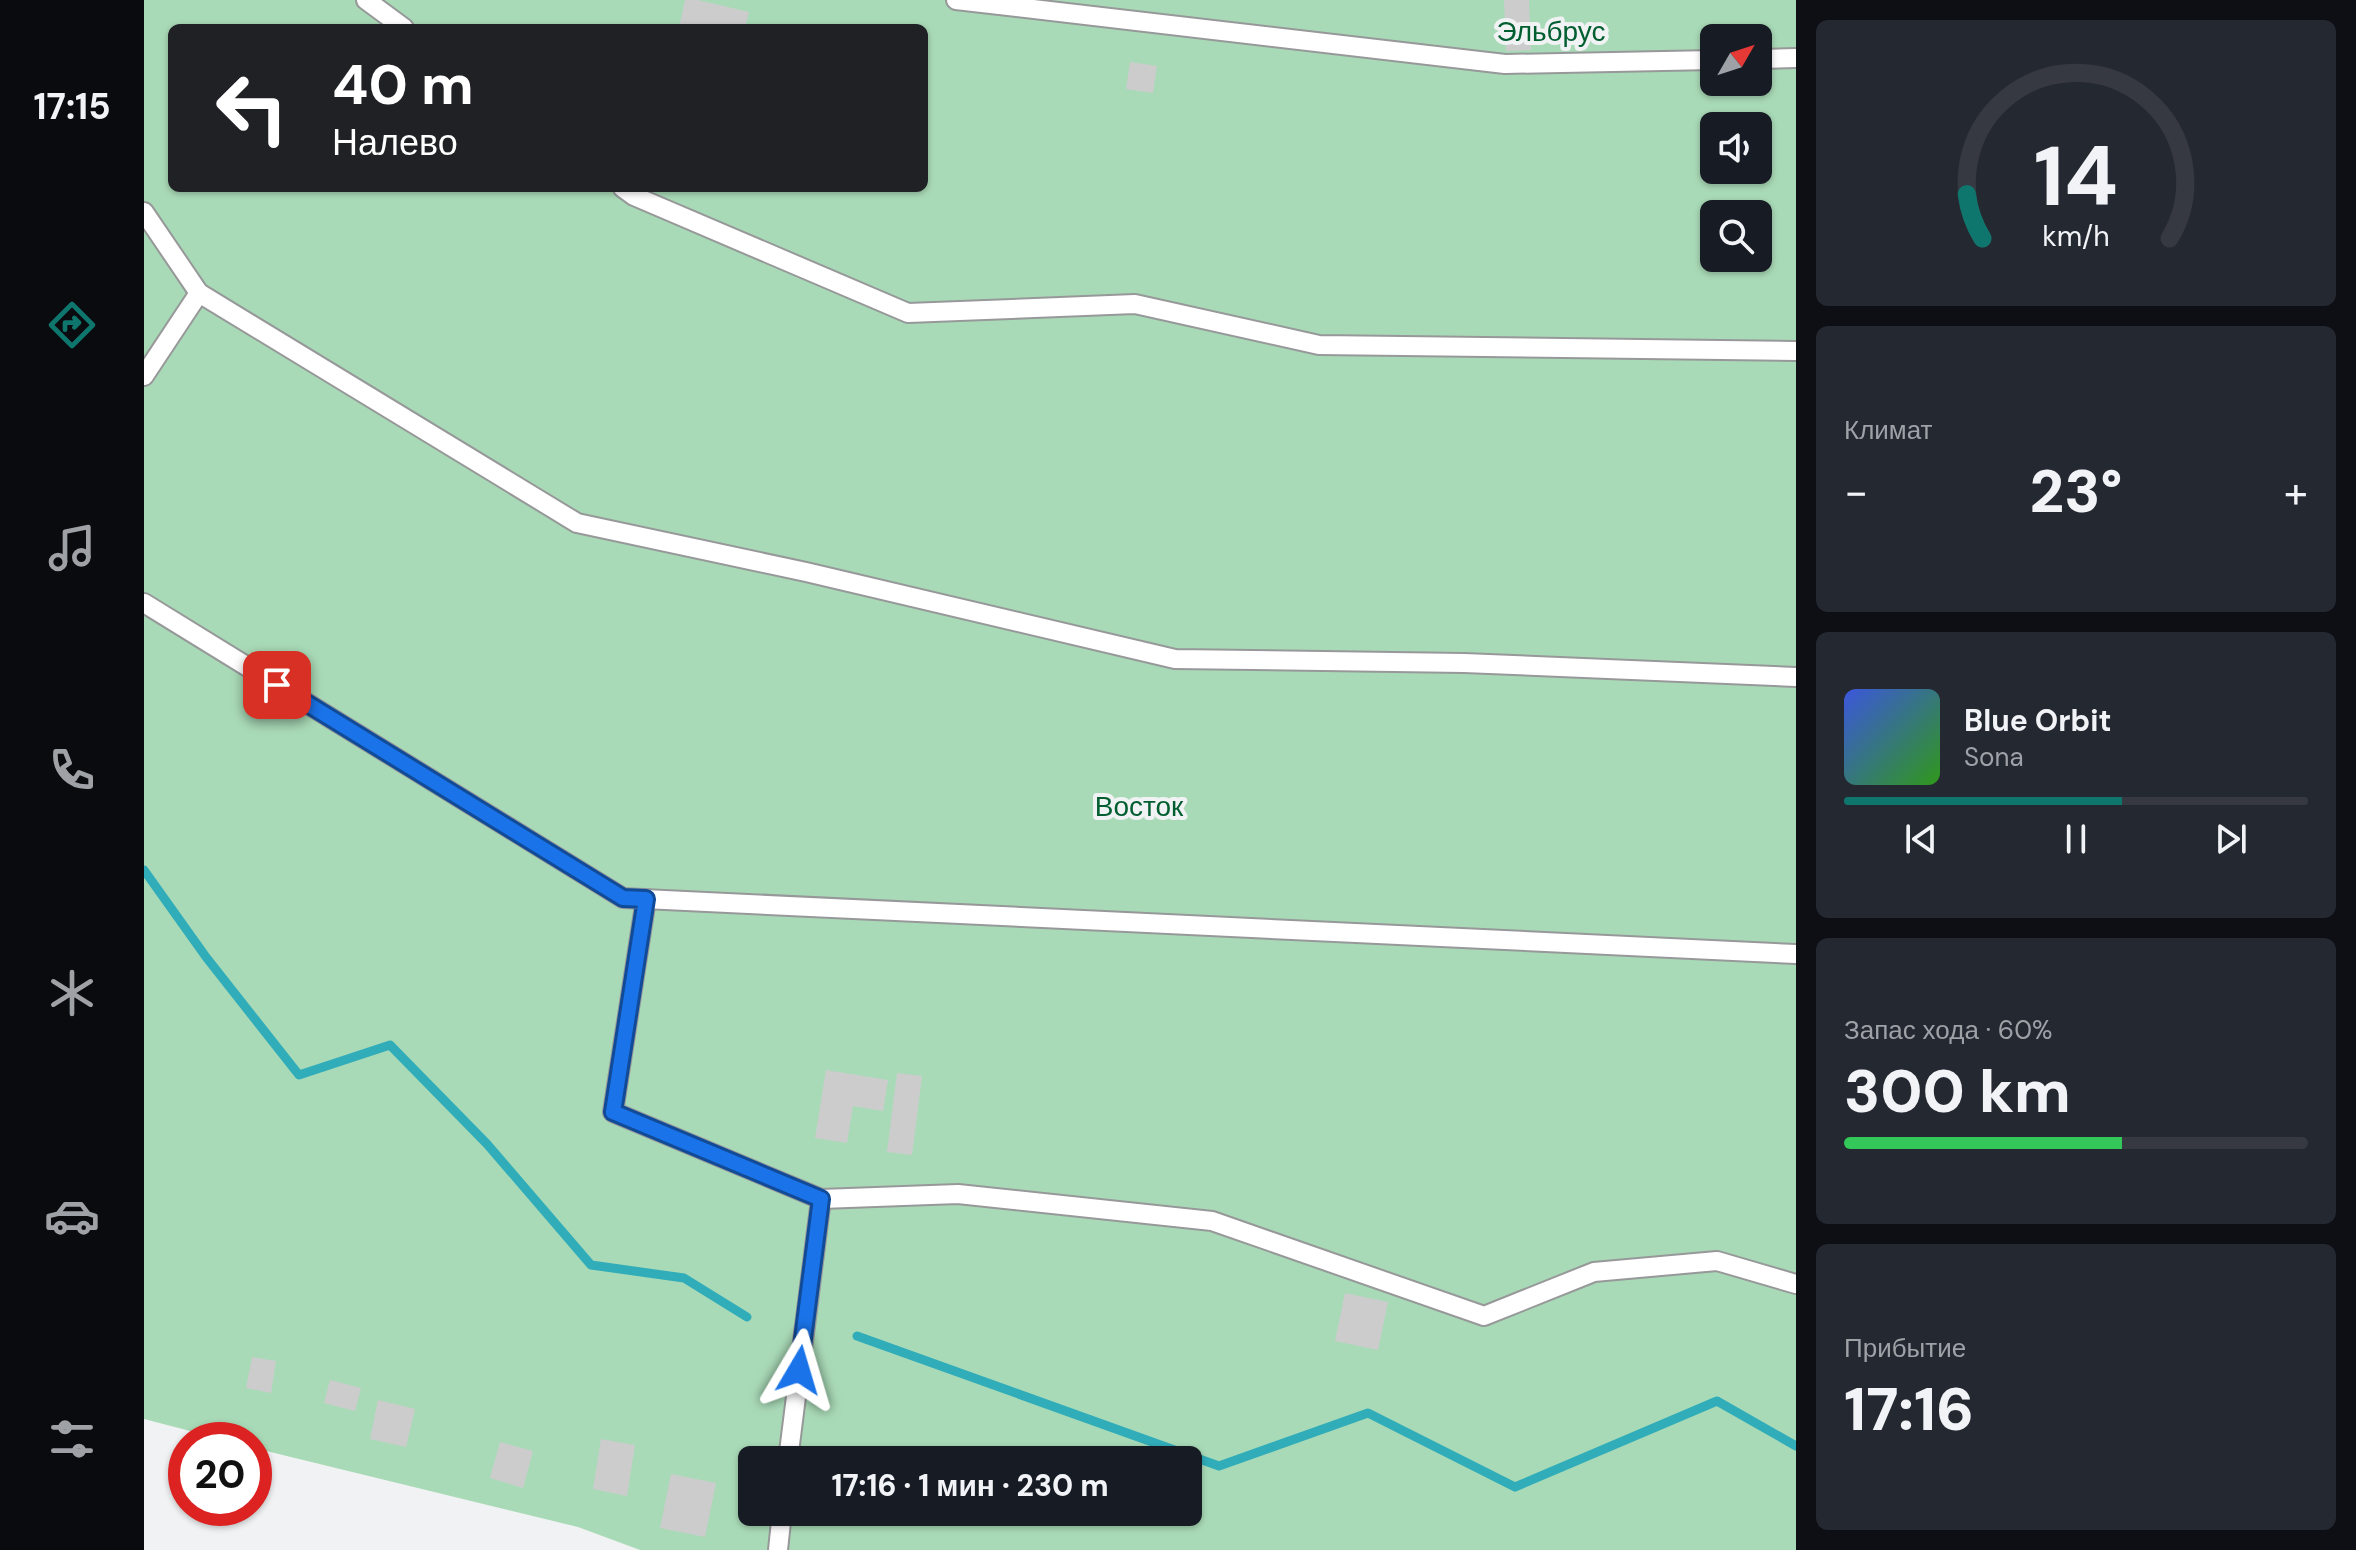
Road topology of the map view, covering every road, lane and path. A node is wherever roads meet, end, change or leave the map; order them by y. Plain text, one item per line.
1 (366, 0) edge
2 (956, 0) edge
3 (399, 24) edge
4 (1796, 58) edge
5 (1772, 59) edge
6 (1700, 60) edge
7 (628, 192) edge
8 (144, 212) edge
9 (199, 293) junction
10 (1796, 351) edge
11 (144, 376) edge
12 (144, 603) edge
13 (1796, 677) edge
14 (646, 899) junction
15 (1796, 954) edge
16 (821, 1199) junction
17 (1796, 1284) edge
18 (790, 1446) edge
19 (781, 1526) edge
20 (778, 1550) edge

1 - 3 lane
2 - 6 lane
4 - 5 lane
7 - 10 lane
8 - 9 lane
9 - 11 lane
9 - 13 lane
12 - 14 lane
14 - 15 lane
14 - 16 lane
16 - 17 lane
16 - 18 lane
19 - 20 lane

